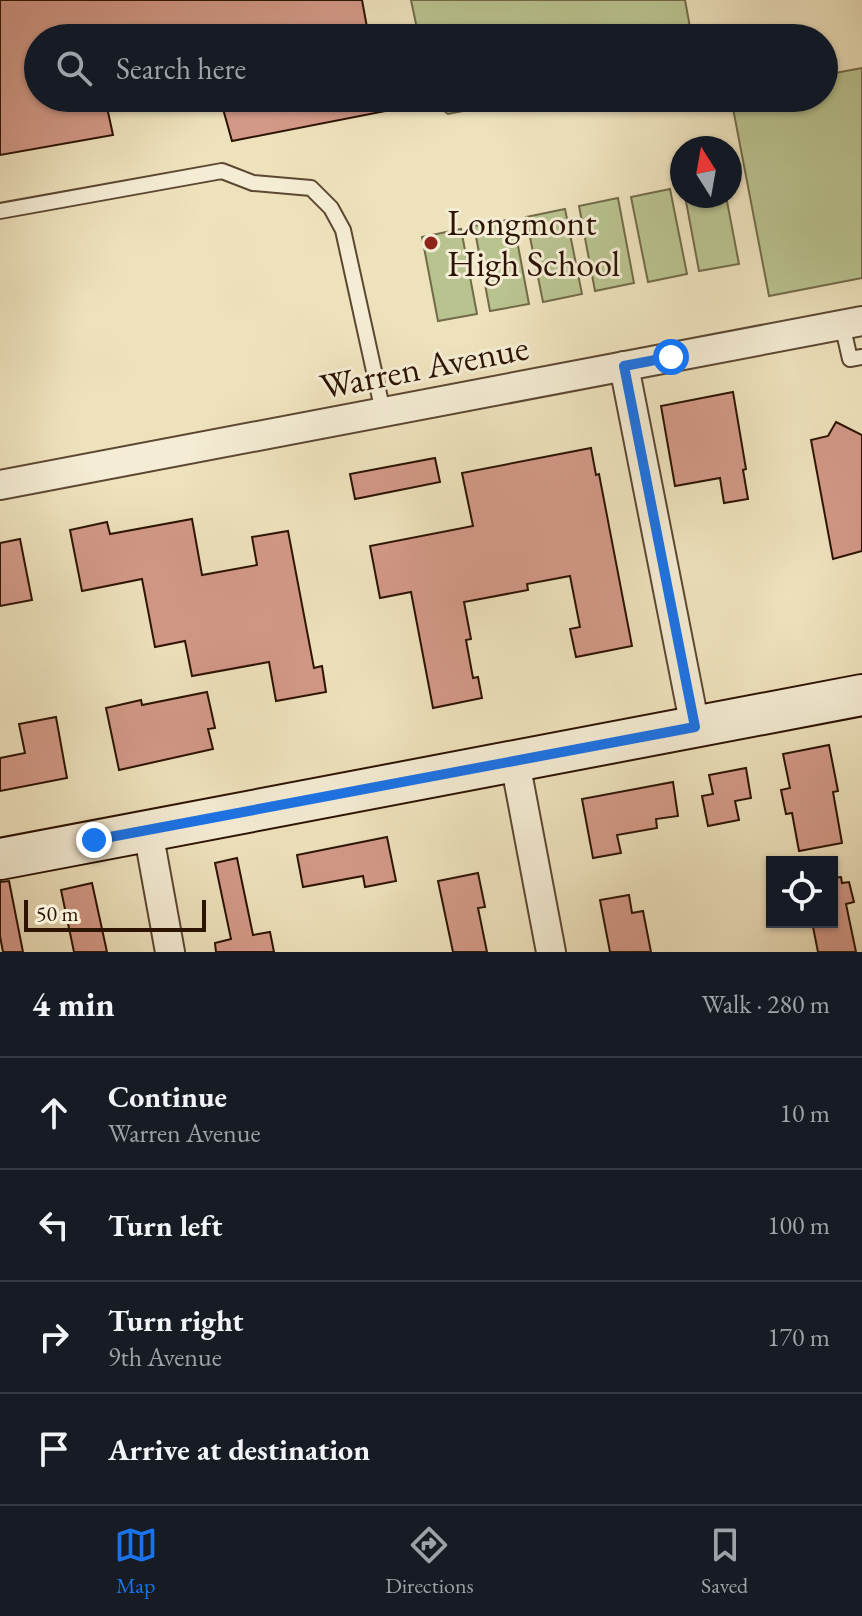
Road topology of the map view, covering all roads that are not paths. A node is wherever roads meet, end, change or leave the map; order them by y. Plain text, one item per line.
1 (0, 211) edge
2 (852, 322) edge
3 (862, 357) edge
4 (624, 366) junction
5 (383, 412) junction
6 (0, 485) edge
7 (862, 695) edge
8 (695, 727) junction
9 (515, 762) junction
10 (148, 831) junction
11 (0, 859) edge
12 (170, 952) edge
13 (551, 952) edge

1 - 5 lane
2 - 3 lane
2 - 4 street, Warren Avenue
4 - 5 street, Warren Avenue
4 - 8 street
5 - 6 street, Warren Avenue
7 - 8 main road
8 - 9 main road
9 - 10 main road
9 - 13 street
10 - 11 main road
10 - 12 street

